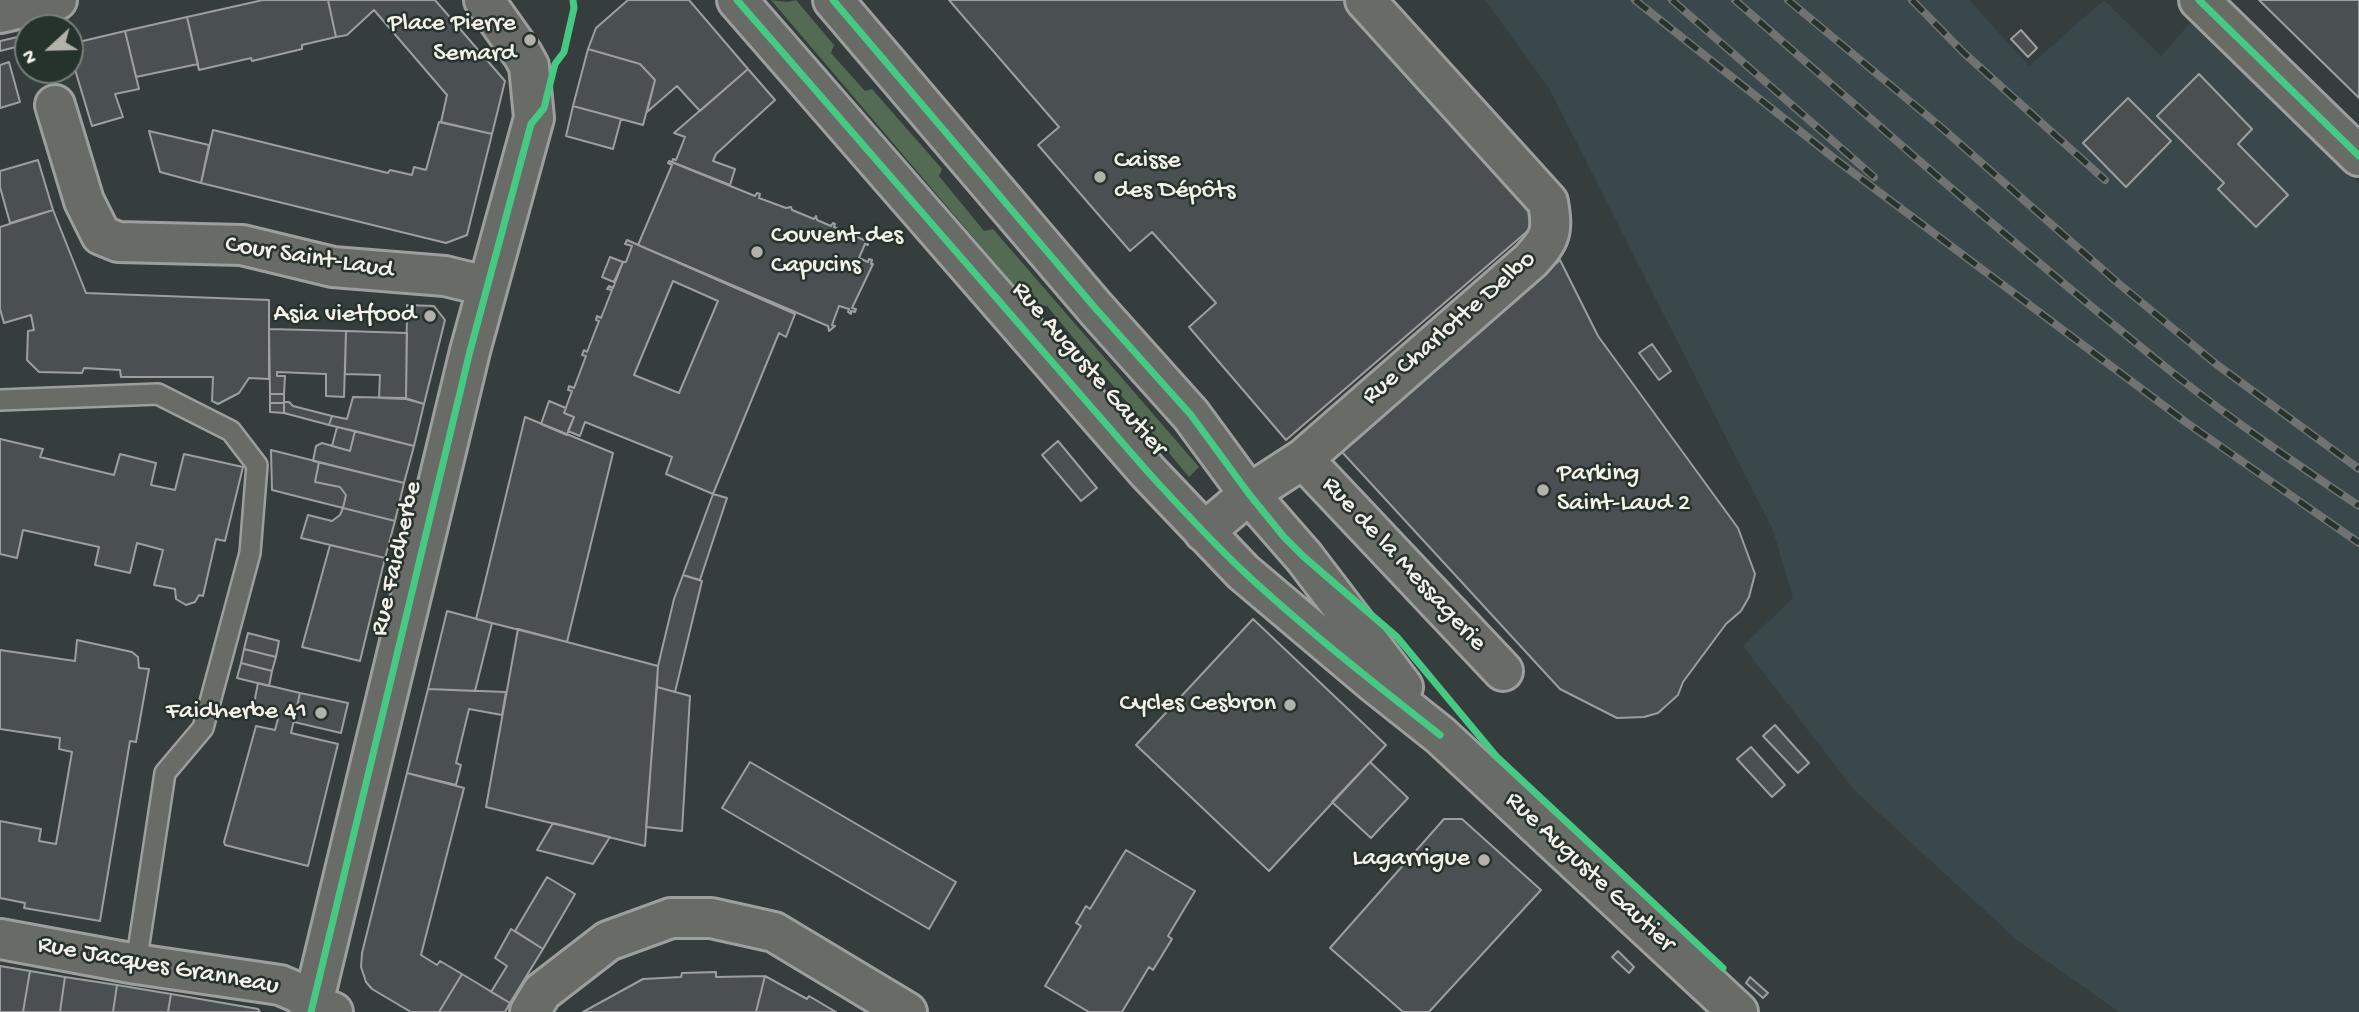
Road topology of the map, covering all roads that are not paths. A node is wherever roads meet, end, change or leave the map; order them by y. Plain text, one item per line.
1 (57, 0) edge
2 (484, 0) edge
3 (737, 0) edge
4 (832, 0) edge
5 (1365, 0) edge
6 (2199, 0) edge
7 (0, 13) edge
8 (55, 105) dead end
9 (2359, 156) edge
10 (486, 286) junction
11 (0, 400) edge
12 (1303, 459) junction
13 (1249, 494) junction
14 (1204, 531) junction
15 (1503, 671) dead end
16 (1440, 734) junction
17 (0, 939) edge
18 (136, 964) junction
19 (318, 1009) edge
20 (530, 1012) edge
21 (907, 1012) edge
22 (1738, 1012) edge

1 - 7 street
2 - 10 street, Rue Faidherbe
3 - 14 street, Rue Auguste Gautier
4 - 13 street, Rue Auguste Gautier
5 - 12 street, Rue Charlotte Delbo
6 - 9 street
8 - 10 street, Cour Saint-Laud
10 - 19 street, Rue Faidherbe
11 - 18 lane
12 - 13 street, Rue Charlotte Delbo
12 - 15 street, Rue de la Messagerie
13 - 14 street, Rue Charlotte Delbo
13 - 16 street, Rue Auguste Gautier
14 - 16 street, Rue Auguste Gautier
16 - 22 street, Rue Auguste Gautier
17 - 18 street, Rue Jacques Granneau
18 - 19 street, Rue Jacques Granneau
20 - 21 street

